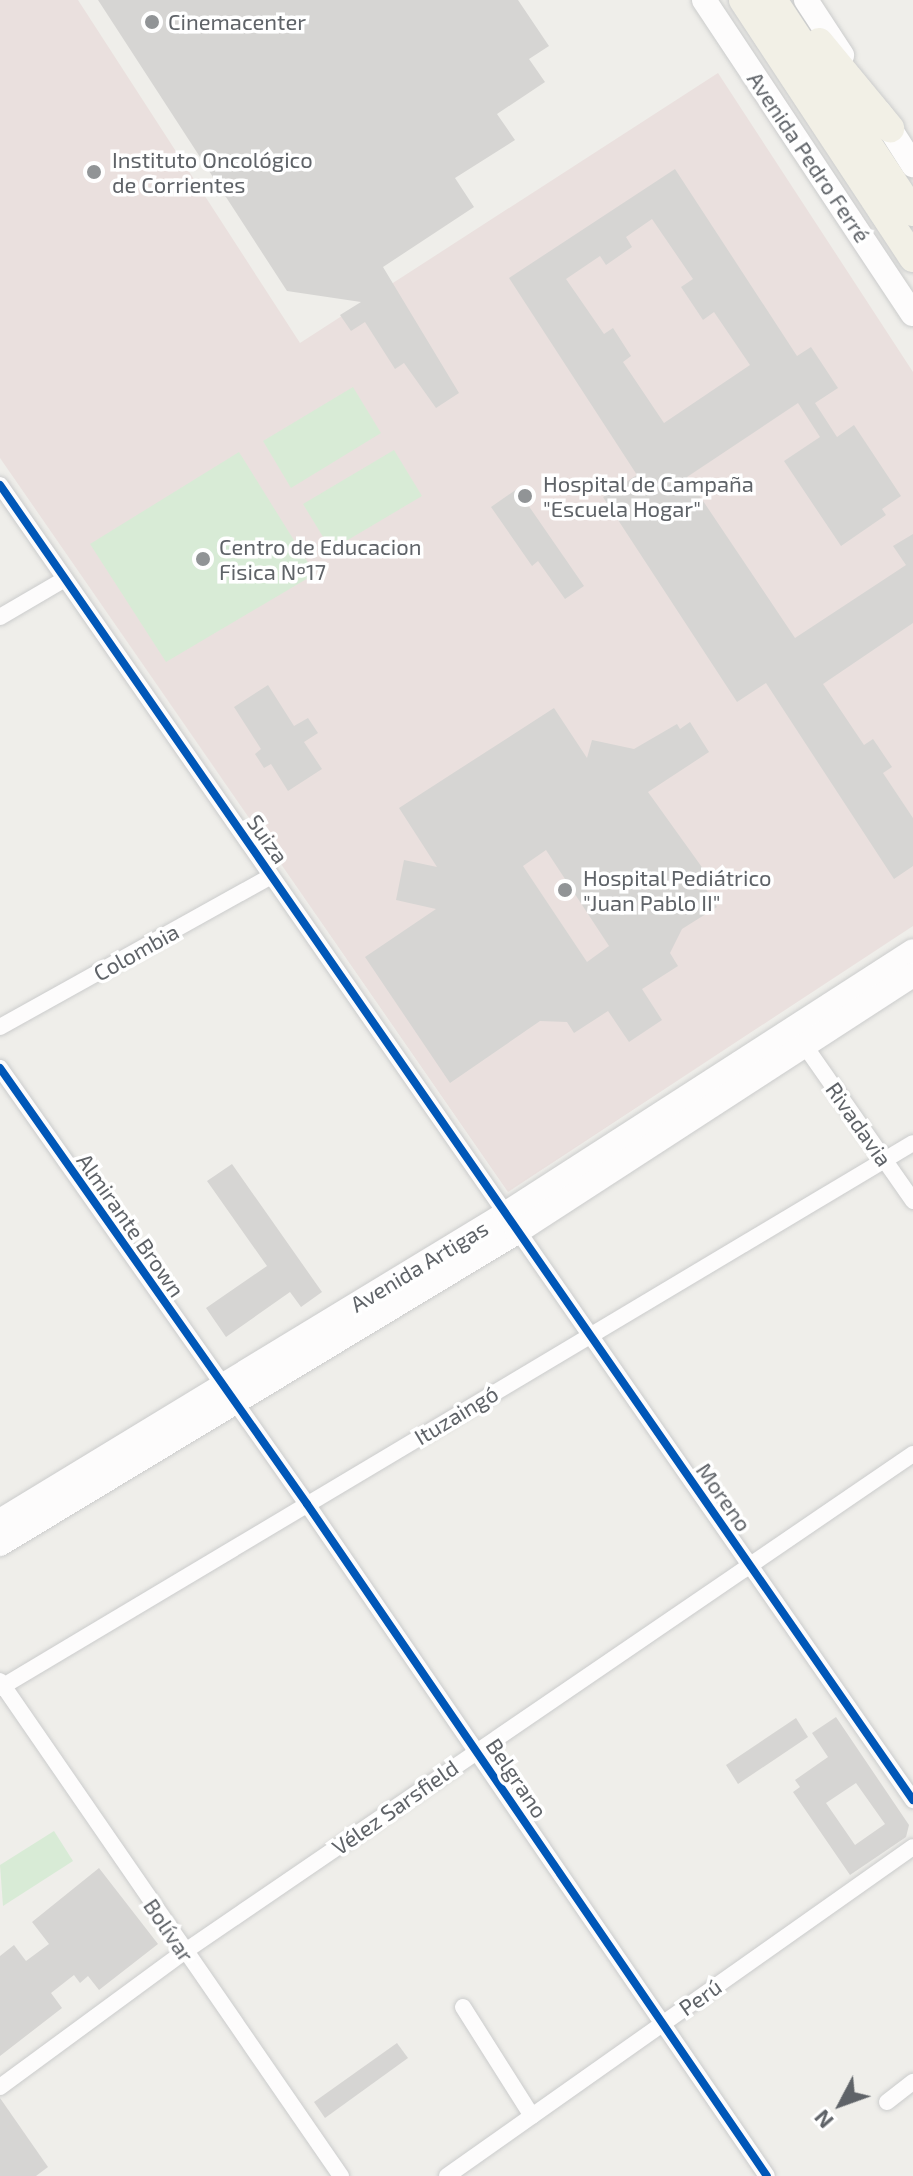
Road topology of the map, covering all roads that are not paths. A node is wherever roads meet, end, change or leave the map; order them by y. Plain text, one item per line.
1 (704, 0) edge
2 (743, 0) edge
3 (773, 0) edge
4 (782, 0) edge
5 (806, 0) edge
6 (890, 128) junction
7 (897, 167) edge
8 (841, 202) junction
9 (913, 212) edge
10 (913, 258) edge
11 (913, 314) edge
12 (0, 485) edge
13 (65, 579) junction
14 (0, 617) edge
15 (271, 876) junction
16 (913, 951) edge
17 (913, 975) edge
18 (0, 1027) edge
19 (805, 1046) junction
20 (0, 1068) edge
21 (913, 1143) edge
22 (884, 1160) junction
23 (913, 1201) edge
24 (511, 1223) junction
25 (591, 1334) junction
26 (227, 1394) junction
27 (913, 1454) edge
28 (307, 1504) junction
29 (0, 1521) edge
30 (0, 1544) edge
31 (748, 1563) junction
32 (1, 1685) edge
33 (477, 1750) junction
34 (913, 1800) edge
35 (913, 1847) edge
36 (184, 1952) junction
37 (463, 2007) dead end
38 (663, 2023) junction
39 (913, 2082) edge
40 (0, 2087) edge
41 (887, 2102) dead end
42 (532, 2116) junction
43 (341, 2176) edge
44 (447, 2176) edge
45 (767, 2176) edge

1 - 8 main road, Avenida Pedro Ferré
2 - 7 highway, Avenida Pedro Ferré
3 - 7 highway, Avenida Pedro Ferré
4 - 6 highway
5 - 6 main road, Avenida Pedro Ferré
6 - 7 main road, Avenida Pedro Ferré
7 - 8 street
7 - 9 highway, Avenida Pedro Ferré
7 - 10 highway, Avenida Pedro Ferré
8 - 11 main road, Avenida Pedro Ferré
12 - 13 street, Suiza
13 - 14 street
13 - 15 street, Suiza
15 - 18 street, Colombia
15 - 24 street, Suiza
16 - 24 main road, Avenida Artigas
17 - 19 main road, Avenida Artigas
19 - 22 street, Rivadavia
19 - 24 main road, Avenida Artigas
20 - 26 street, Almirante Brown
21 - 22 street, Ituzaingó
22 - 23 street, Rivadavia
22 - 25 street, Ituzaingó
24 - 25 street, Moreno
24 - 26 main road, Avenida Artigas
25 - 28 street, Ituzaingó
25 - 31 street, Moreno
26 - 28 street, Belgrano
26 - 29 main road, Avenida Artigas
26 - 30 main road, Avenida Artigas
27 - 31 street, Vélez Sarsfield
28 - 32 street, Ituzaingó
28 - 33 street, Belgrano
31 - 33 street, Vélez Sarsfield
31 - 34 street, Moreno
32 - 36 street, Bolívar
33 - 36 street, Vélez Sarsfield
33 - 38 street, Belgrano
35 - 38 street, Perú
36 - 40 street, Vélez Sarsfield
36 - 43 street, Bolívar
37 - 42 street
38 - 42 street, Perú
38 - 45 street, Belgrano
39 - 41 street
42 - 44 street, Perú

